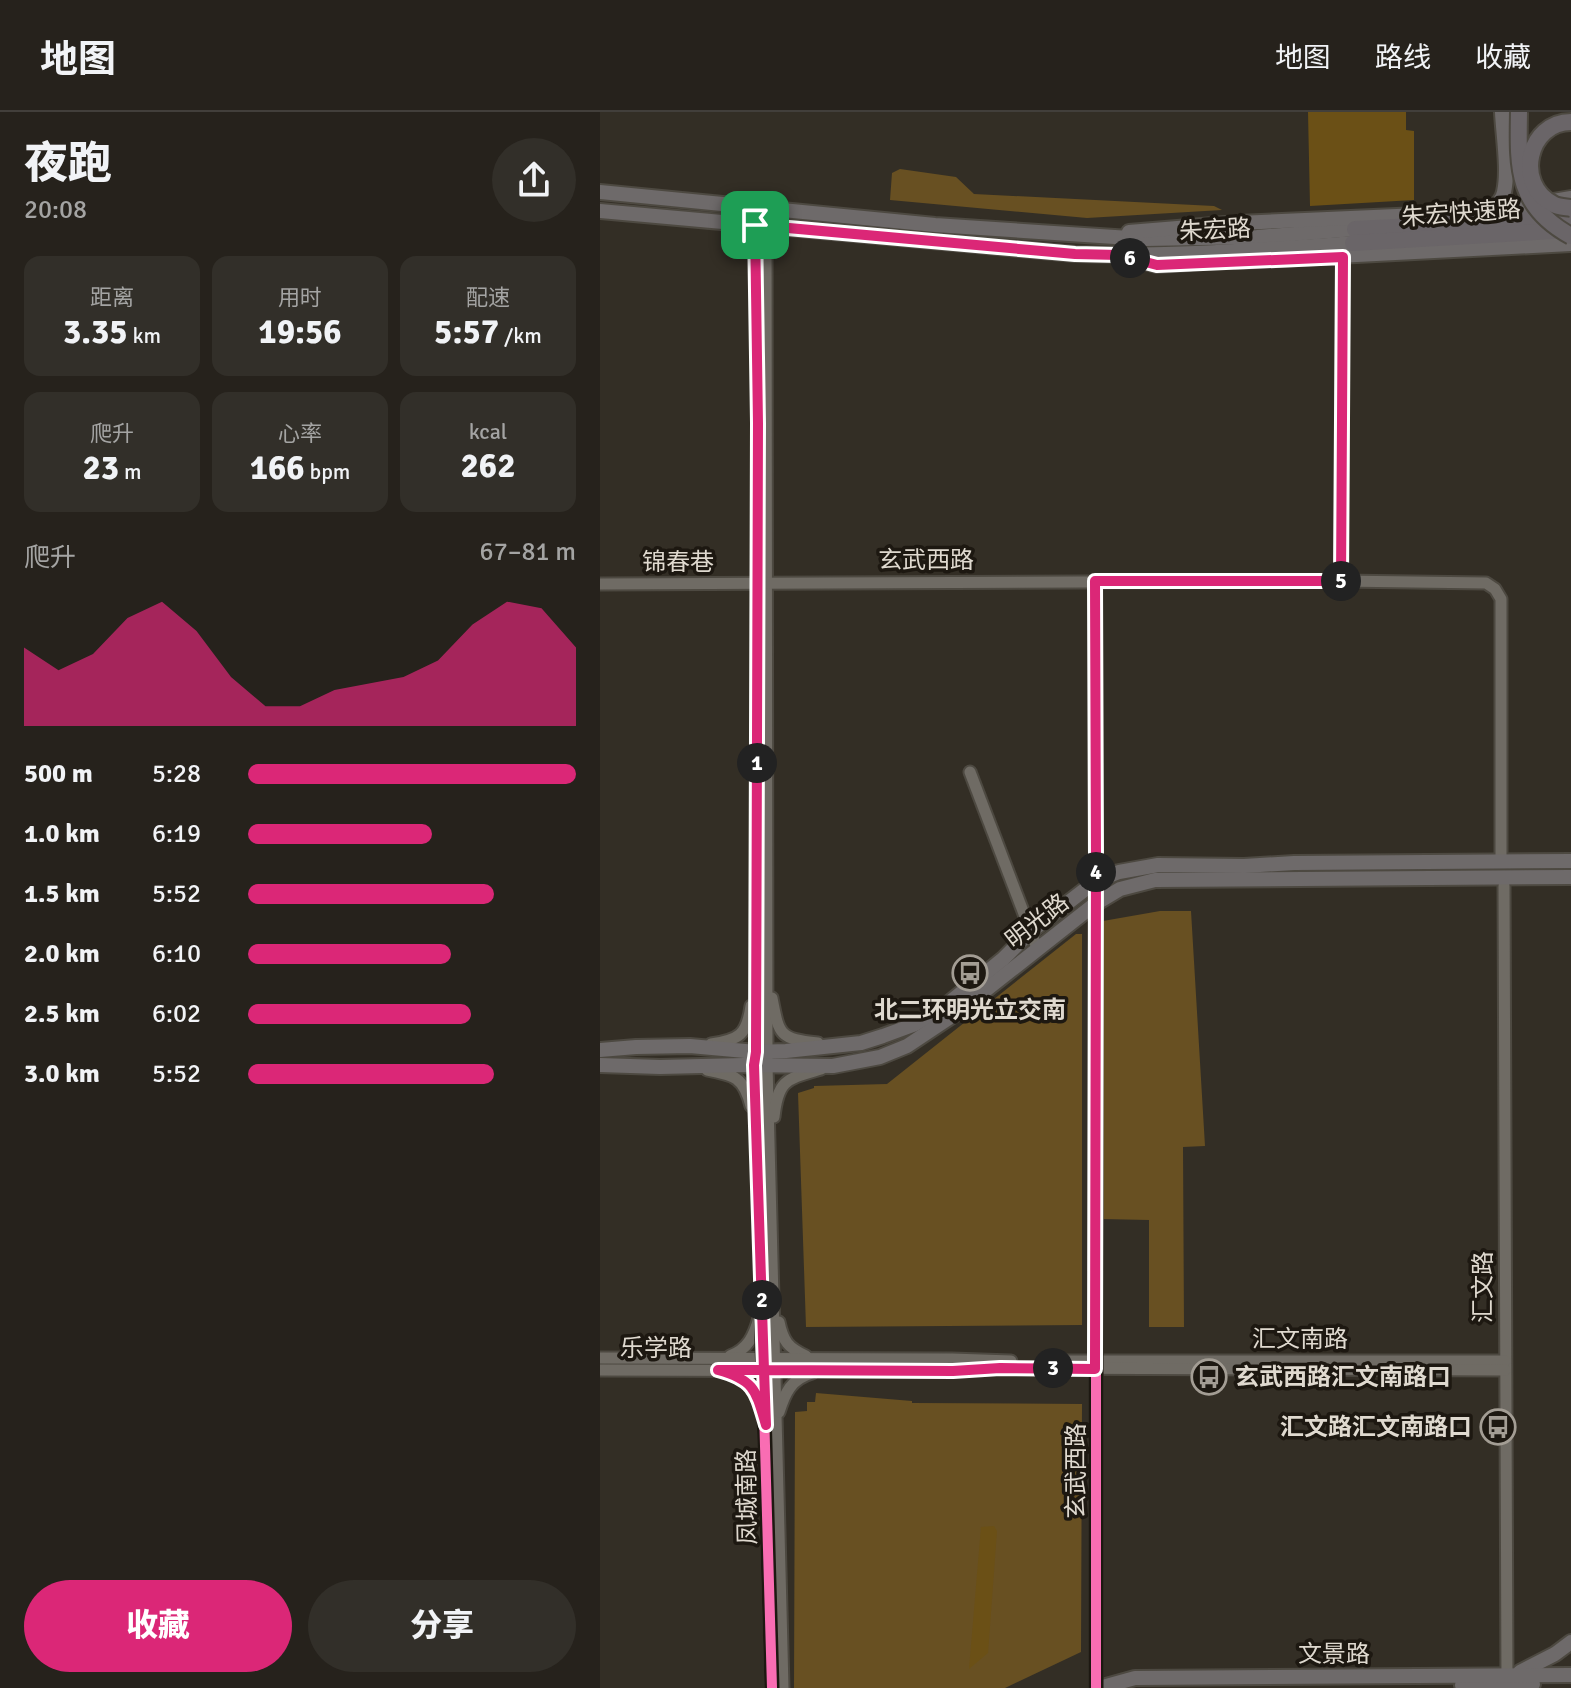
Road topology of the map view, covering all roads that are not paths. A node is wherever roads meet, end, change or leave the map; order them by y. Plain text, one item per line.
1 (1502, 112) edge
2 (1519, 112) edge
3 (1558, 112) edge
4 (1571, 123) edge
5 (600, 192) edge
6 (1571, 198) edge
7 (1571, 208) edge
8 (600, 211) edge
9 (1488, 212) junction
10 (1571, 216) edge
11 (760, 225) junction
12 (1571, 233) edge
13 (1100, 235) junction
14 (1351, 243) junction
15 (1571, 244) edge
16 (1095, 581) junction
17 (1341, 581) junction
18 (762, 583) junction
19 (600, 584) edge
20 (970, 772) dead end
21 (1571, 861) edge
22 (1501, 862) junction
23 (1571, 868) edge
24 (1303, 870) junction
25 (1571, 877) edge
26 (1236, 880) junction
27 (1096, 881) junction
28 (1504, 886) junction
29 (1571, 886) edge
30 (1095, 904) junction
31 (1030, 932) junction
32 (1037, 948) junction
33 (761, 968) junction
34 (690, 1046) junction
35 (842, 1046) junction
36 (600, 1050) edge
37 (761, 1058) junction
38 (600, 1065) edge
39 (833, 1066) junction
40 (687, 1067) junction
41 (756, 1130) junction
42 (769, 1157) junction
43 (768, 1298) junction
44 (600, 1358) edge
45 (718, 1364) junction
46 (769, 1364) junction
47 (823, 1364) junction
48 (1095, 1365) junction
49 (1505, 1365) junction
50 (600, 1370) edge
51 (771, 1424) junction
52 (1571, 1642) edge
53 (1571, 1675) edge
54 (1182, 1682) edge
55 (1513, 1683) edge
56 (1571, 1684) edge
57 (772, 1688) edge
58 (783, 1688) edge
59 (1098, 1688) edge
60 (1126, 1688) edge

1 - 9 main road
2 - 12 highway, bridge
3 - 4 main road
4 - 7 highway, bridge
5 - 13 main road, 朱宏路
6 - 9 main road, 朱宏路
8 - 11 main road, 朱宏路
9 - 13 main road, 朱宏路
10 - 14 highway, 朱宏快速路
11 - 14 main road, 朱宏路
11 - 18 street
12 - 14 highway, 朱宏快速路
13 - 14 main road, 朱宏路
14 - 15 main road
14 - 17 street
16 - 17 street, 玄武西路
16 - 18 street, 玄武西路
16 - 27 street, 玄武西路
17 - 22 street, 玄武西路
18 - 19 street, 锦春巷
18 - 33 street
20 - 31 street
21 - 22 main road
22 - 24 main road
23 - 24 main road, 明光路
24 - 25 main road, 明光路
24 - 26 main road, 明光路
24 - 27 main road, 明光路
26 - 28 main road
26 - 30 main road, 明光路
27 - 30 street, 玄武西路
27 - 31 main road, 明光路
28 - 29 main road
28 - 49 street, 汇文路
30 - 32 main road, 明光路
30 - 48 street, 玄武西路
31 - 32 street
31 - 35 main road, 明光路
32 - 39 main road, 明光路
33 - 34 street
33 - 35 street
33 - 37 street
34 - 36 main road, 明光路
34 - 37 main road, 明光路
35 - 37 main road, 明光路
37 - 39 main road, 明光路
37 - 40 main road, 明光路
37 - 41 street, 凤城南路
37 - 42 street, 凤城南路
38 - 40 main road, 明光路
39 - 42 street
40 - 41 street
41 - 43 street, 凤城南路
42 - 43 street, 凤城南路
43 - 45 street
43 - 46 street, 凤城南路
43 - 47 street
44 - 45 street, 乐学路
45 - 46 street, 乐学路
45 - 50 street, 乐学路
45 - 51 street
46 - 47 street, 乐学路
46 - 51 street, 凤城南路
47 - 48 street, 乐学路
47 - 51 street
48 - 49 street, 汇文南路
48 - 59 street, 玄武西路
49 - 55 street, 汇文路
51 - 57 street, 凤城南路
51 - 58 street, 凤城南路
52 - 55 main road
53 - 55 main road, 文景路
54 - 55 main road, 文景路
54 - 59 main road, 文景路
54 - 60 main road, 文景路
55 - 56 main road, 文景路

